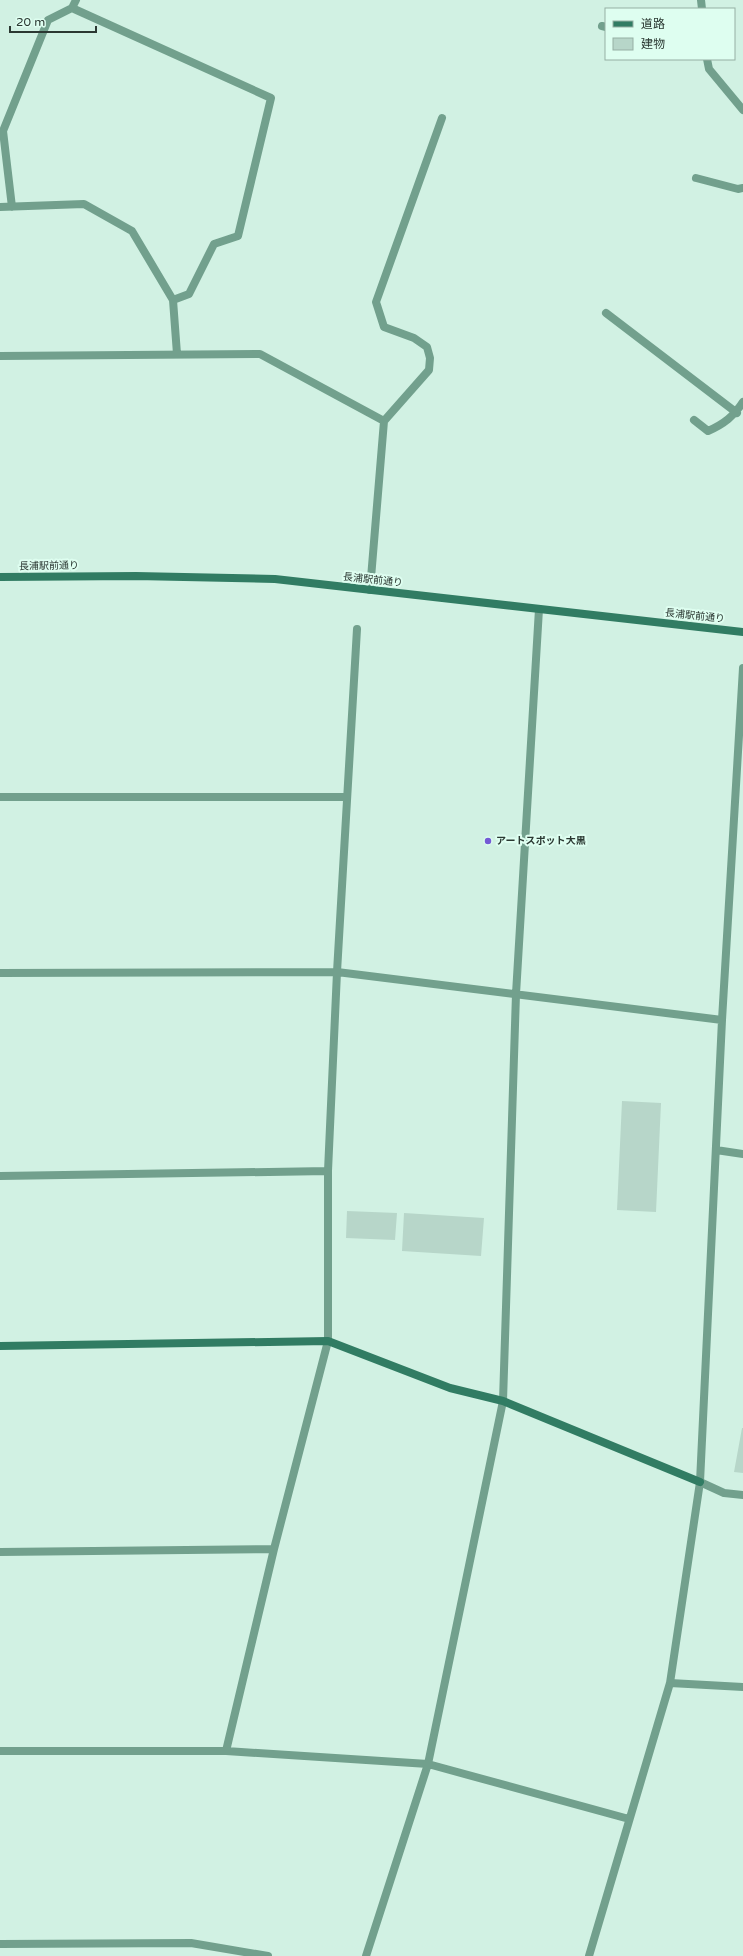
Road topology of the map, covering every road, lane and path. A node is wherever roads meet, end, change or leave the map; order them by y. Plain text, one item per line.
1 (76, 0) edge
2 (72, 8) junction
3 (706, 60) edge
4 (743, 110) edge
5 (442, 118) dead end
6 (696, 178) dead end
7 (743, 188) edge
8 (0, 207) edge
9 (12, 207) junction
10 (172, 300) junction
11 (606, 313) dead end
12 (177, 354) junction
13 (0, 356) edge
14 (743, 402) edge
15 (737, 413) junction
16 (694, 420) dead end
17 (384, 421) junction
18 (0, 577) edge
19 (370, 590) junction
20 (539, 609) junction
21 (357, 629) dead end
22 (743, 632) edge
23 (743, 668) edge
24 (0, 797) edge
25 (347, 797) junction
26 (734, 825) junction
27 (743, 827) edge
28 (337, 972) junction
29 (0, 973) edge
30 (516, 994) junction
31 (722, 1020) junction
32 (716, 1150) junction
33 (743, 1154) edge
34 (328, 1171) junction
35 (0, 1176) edge
36 (328, 1341) junction
37 (0, 1346) edge
38 (503, 1402) junction
39 (700, 1482) junction
40 (743, 1495) edge
41 (274, 1549) junction
42 (0, 1552) edge
43 (670, 1683) junction
44 (743, 1687) edge
45 (0, 1751) edge
46 (226, 1751) junction
47 (428, 1764) junction
48 (629, 1819) junction
49 (0, 1944) edge
50 (268, 1956) edge
51 (366, 1956) edge
52 (589, 1956) edge

1 - 2 street
2 - 9 street
2 - 10 street
3 - 4 street
5 - 17 street
6 - 7 street
8 - 9 street
9 - 10 street
10 - 12 street
11 - 15 street
12 - 13 street
12 - 17 street
14 - 15 street
15 - 16 street
17 - 19 street
18 - 19 street, 長浦駅前通り
19 - 20 street, 長浦駅前通り
20 - 22 street, 長浦駅前通り
20 - 30 street
21 - 25 street
23 - 26 street
24 - 25 street
25 - 28 street
26 - 27 street
26 - 31 street
28 - 29 street
28 - 30 street
28 - 34 street
30 - 31 street
30 - 38 street
31 - 32 street
32 - 33 street
32 - 39 street
34 - 35 street
34 - 36 street
36 - 37 street
36 - 38 street
36 - 41 street
38 - 39 street
38 - 47 street
39 - 40 street
39 - 43 street
41 - 42 street
41 - 46 street
43 - 44 street
43 - 48 street
45 - 46 street
46 - 47 street
47 - 48 street
47 - 51 street
48 - 52 street
49 - 50 street

